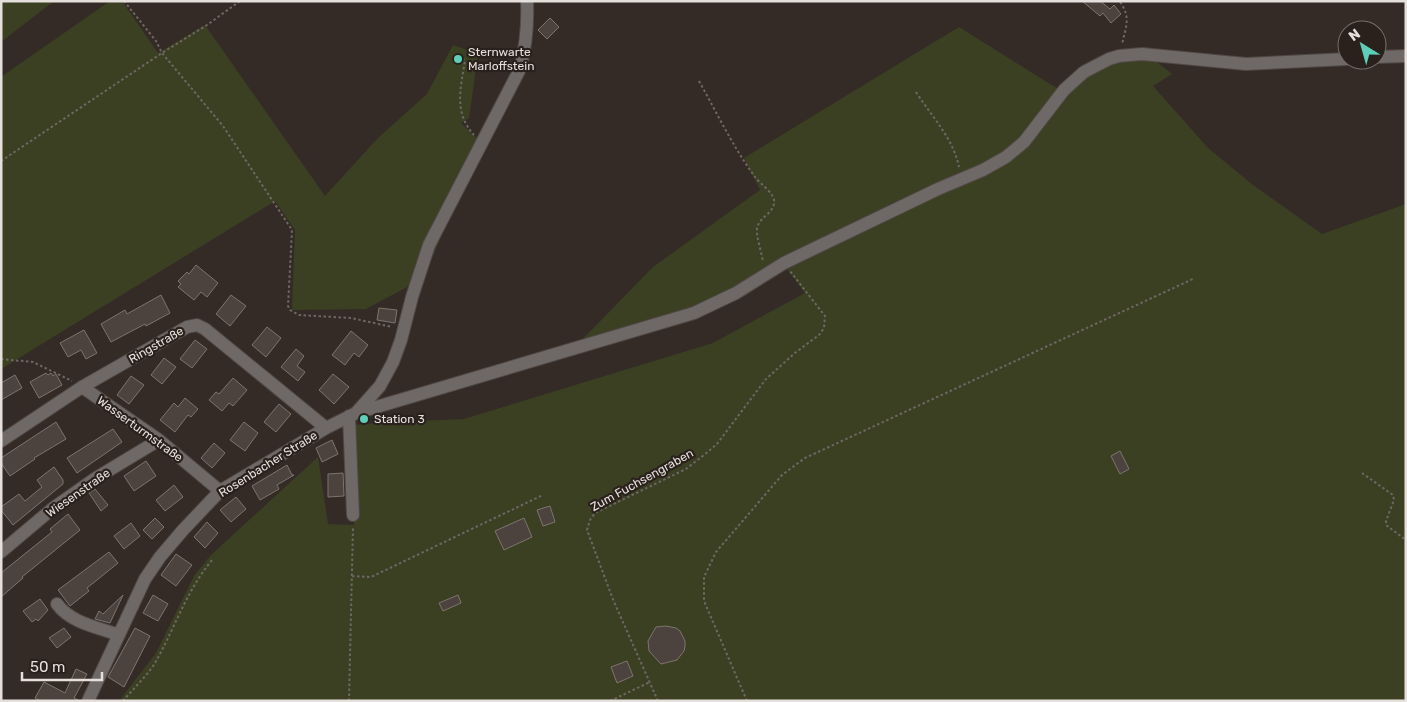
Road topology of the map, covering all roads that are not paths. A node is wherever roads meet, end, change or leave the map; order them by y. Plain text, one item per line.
1 (527, 1) edge
2 (1406, 56) edge
3 (1387, 57) edge
4 (1337, 59) edge
5 (380, 386) junction
6 (82, 387) junction
7 (394, 400) junction
8 (353, 414) junction
9 (326, 428) junction
10 (159, 440) junction
11 (1, 441) edge
12 (220, 491) junction
13 (353, 515) road end
14 (1, 552) edge
15 (57, 604) dead end
16 (118, 635) junction
17 (88, 701) edge

1 - 5 street, Rosenbacher Straße
2 - 3 street
4 - 7 street
5 - 7 street
5 - 8 street, Rosenbacher Straße
6 - 9 street, Ringstraße
6 - 10 street, Wasserturmstraße
6 - 11 street, Ringstraße
7 - 8 street
8 - 9 street, Rosenbacher Straße
8 - 13 street
9 - 12 street, Rosenbacher Straße
10 - 12 street, Wasserturmstraße
10 - 14 street, Wiesenstraße
12 - 16 street, Rosenbacher Straße
15 - 16 street
16 - 17 street, Rosenbacher Straße

